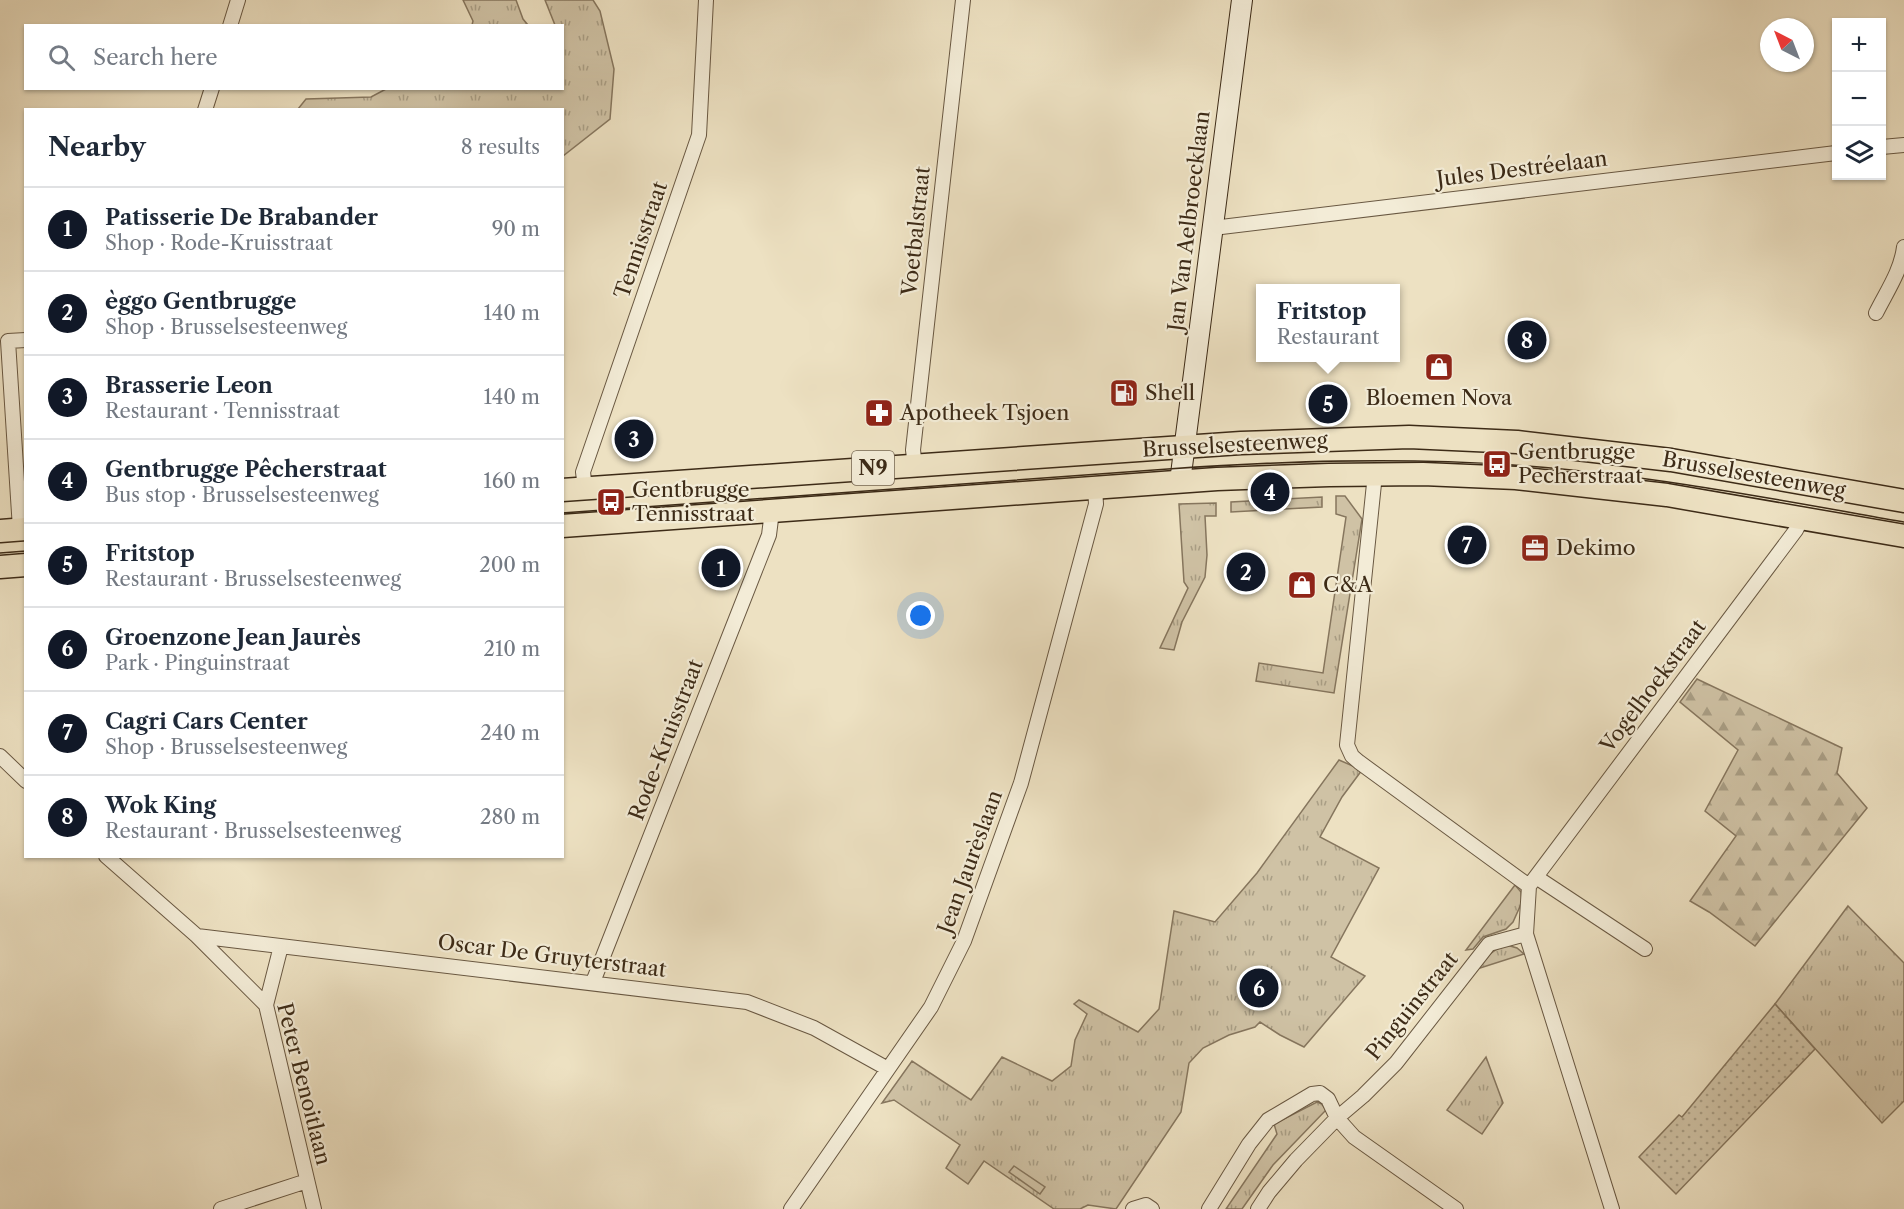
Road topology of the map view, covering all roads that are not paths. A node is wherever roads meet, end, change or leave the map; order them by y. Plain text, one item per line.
1 (238, 0) edge
2 (706, 0) edge
3 (963, 0) edge
4 (1242, 0) edge
5 (232, 24) edge
6 (211, 90) edge
7 (206, 108) edge
8 (1904, 145) edge
9 (1886, 147) edge
10 (1832, 153) edge
11 (1213, 228) junction
12 (1904, 247) edge
13 (1876, 313) dead end
14 (24, 339) edge
15 (4, 342) edge
16 (1184, 447) junction
17 (915, 466) junction
18 (1375, 474) junction
19 (1180, 482) junction
20 (1095, 488) junction
21 (574, 489) edge
22 (1904, 501) edge
23 (772, 511) junction
24 (1802, 518) junction
25 (564, 526) edge
26 (15, 530) edge
27 (1904, 536) edge
28 (24, 565) edge
29 (0, 567) edge
30 (0, 756) edge
31 (24, 779) edge
32 (108, 858) edge
33 (1533, 882) junction
34 (1526, 934) junction
35 (196, 936) junction
36 (281, 946) junction
37 (1645, 949) dead end
38 (593, 982) junction
39 (266, 1005) junction
40 (888, 1069) junction
41 (1337, 1118) junction
42 (307, 1181) junction
43 (221, 1209) edge
44 (314, 1209) edge
45 (791, 1209) edge
46 (1133, 1209) edge
47 (1152, 1209) edge
48 (1209, 1209) edge
49 (1258, 1209) edge
50 (1456, 1209) edge
51 (1612, 1209) edge

1 - 5 street
2 - 21 street, Tennisstraat
3 - 17 street, Voetbalstraat
4 - 11 street, Jan Van Aelbroecklaan
6 - 7 street
8 - 9 street
10 - 11 street, Jules Destréelaan
11 - 16 street, Jan Van Aelbroecklaan
12 - 13 street
14 - 15 street
15 - 26 street
16 - 17 main road, Brusselsesteenweg / N9
16 - 19 street, Jan Van Aelbroecklaan
16 - 22 main road, Brusselsesteenweg / N9
17 - 21 main road, Brusselsesteenweg / N9
18 - 19 main road, Brusselsesteenweg / N9
18 - 24 main road, Brusselsesteenweg / N9
18 - 33 street
19 - 20 main road, Brusselsesteenweg / N9
20 - 23 main road, Brusselsesteenweg / N9
20 - 40 street, Jean Jaurèslaan
23 - 25 main road, Brusselsesteenweg / N9
23 - 38 street, Rode-Kruisstraat
24 - 27 main road, Brusselsesteenweg / N9
24 - 33 street, Vogelhoekstraat
28 - 29 main road
30 - 31 street
32 - 35 street, Peter Benoitlaan
33 - 34 street
33 - 37 street
34 - 41 street, Pinguinstraat
34 - 51 street
35 - 36 street, Oscar De Gruyterstraat
35 - 39 street, Peter Benoitlaan
36 - 38 street, Oscar De Gruyterstraat
36 - 39 street
38 - 40 street, Oscar De Gruyterstraat
39 - 42 street, Peter Benoitlaan
40 - 45 street, Jean Jaurèslaan
41 - 48 street
41 - 49 street, Pinguinstraat
41 - 50 street
42 - 43 street
42 - 44 street, Peter Benoitlaan
46 - 47 street

